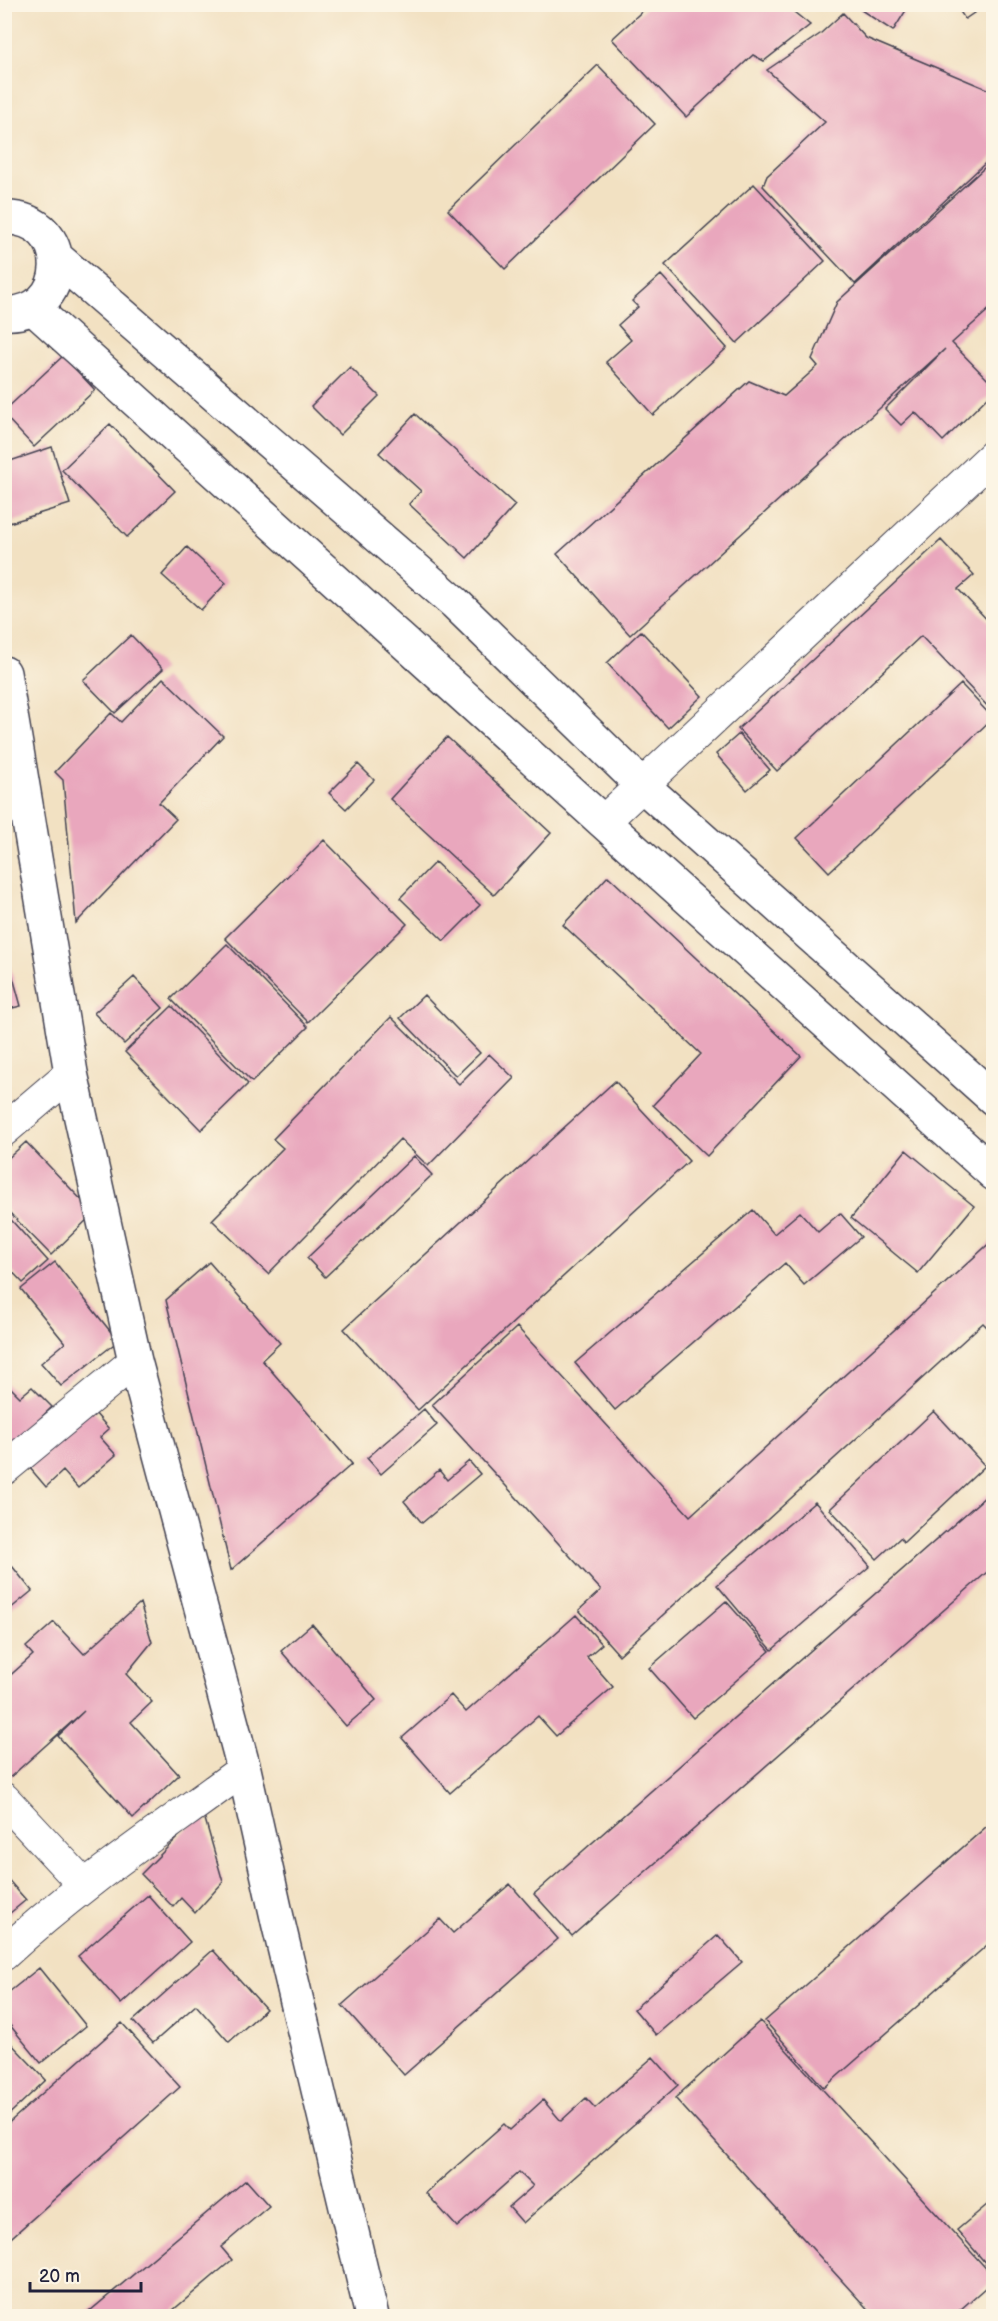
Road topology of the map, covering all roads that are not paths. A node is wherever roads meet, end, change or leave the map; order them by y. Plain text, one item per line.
1 (8, 215) edge
2 (57, 258) junction
3 (14, 315) edge
4 (993, 455) edge
5 (6, 685) edge
6 (642, 785) junction
7 (603, 822) junction
8 (71, 1073) junction
9 (993, 1099) edge
10 (4, 1130) edge
11 (989, 1161) edge
12 (135, 1361) junction
13 (4, 1469) edge
14 (244, 1769) junction
15 (4, 1798) edge
16 (84, 1886) junction
17 (4, 1954) edge
18 (372, 2316) edge

1 - 2 main road
2 - 3 main road
2 - 6 main road
3 - 7 main road
4 - 6 street
5 - 8 main road
6 - 7 street
6 - 9 main road
7 - 11 main road
8 - 10 street
8 - 12 main road
12 - 13 street
12 - 14 main road
14 - 16 street
14 - 18 main road
15 - 16 street
16 - 17 street

